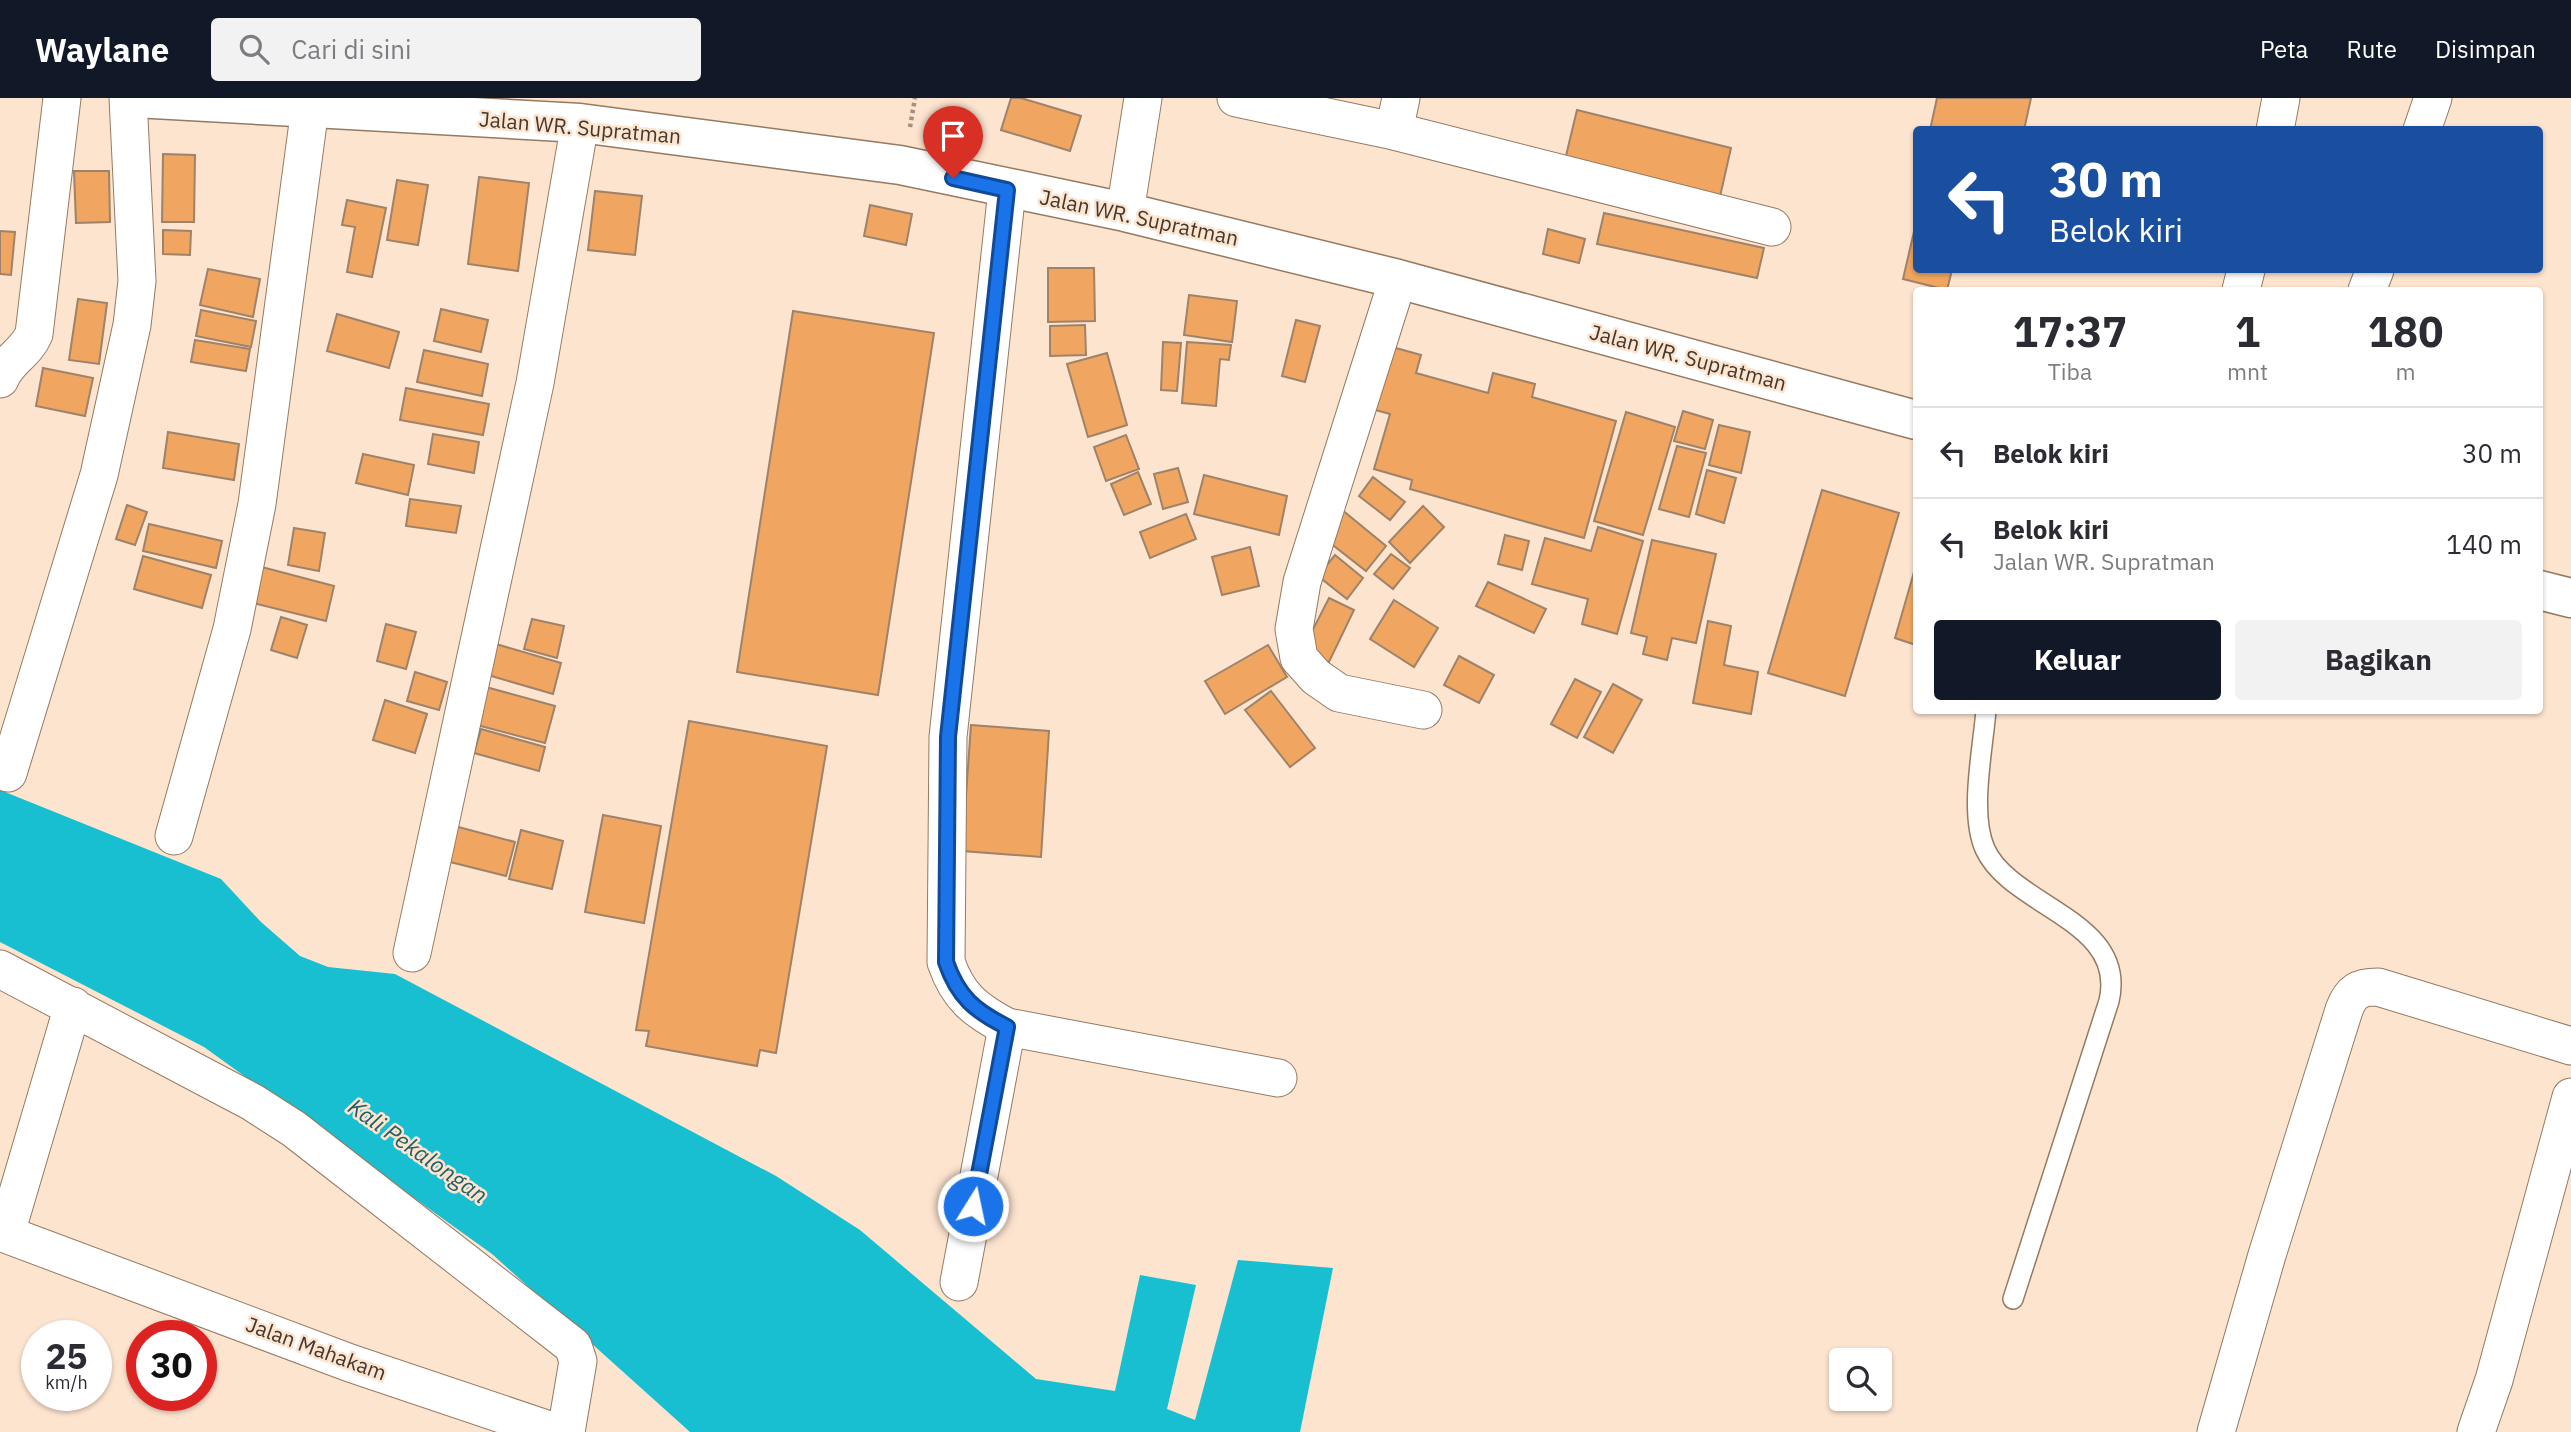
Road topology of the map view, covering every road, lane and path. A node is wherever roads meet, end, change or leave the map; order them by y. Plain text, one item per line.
1 (62, 98) edge
2 (128, 98) edge
3 (1143, 98) edge
4 (1236, 98) edge
5 (2281, 98) edge
6 (2433, 98) edge
7 (156, 99) edge
8 (310, 108) junction
9 (1397, 114) edge
10 (580, 123) junction
11 (2276, 126) edge
12 (2423, 126) edge
13 (1007, 190) junction
14 (1125, 212) junction
15 (1772, 227) dead end
16 (1398, 279) junction
17 (0, 379) edge
18 (1913, 419) edge
19 (2543, 591) edge
20 (2571, 598) edge
21 (1423, 710) dead end
22 (1986, 714) edge
23 (8, 773) dead end
24 (174, 836) dead end
25 (412, 953) dead end
26 (0, 969) edge
27 (74, 1006) junction
28 (1007, 1027) junction
29 (2571, 1046) edge
30 (1278, 1078) dead end
31 (2571, 1097) edge
32 (3, 1232) edge
33 (959, 1282) dead end
34 (2013, 1299) dead end
35 (555, 1432) edge
36 (566, 1432) edge
37 (2216, 1432) edge
38 (2476, 1432) edge

1 - 17 street
2 - 23 street
3 - 14 street
4 - 9 street
5 - 11 street
6 - 12 street
7 - 8 street, Jalan WR. Supratman
8 - 10 street, Jalan WR. Supratman
8 - 24 street
9 - 15 street
10 - 13 street, Jalan WR. Supratman
10 - 25 street
13 - 14 street, Jalan WR. Supratman
13 - 28 street
14 - 16 street, Jalan WR. Supratman
16 - 18 street, Jalan WR. Supratman
16 - 21 street
19 - 20 street
22 - 34 lane
26 - 27 street
27 - 32 street
27 - 36 street
28 - 30 street
28 - 33 street
29 - 37 street
31 - 38 street
32 - 35 street, Jalan Mahakam

